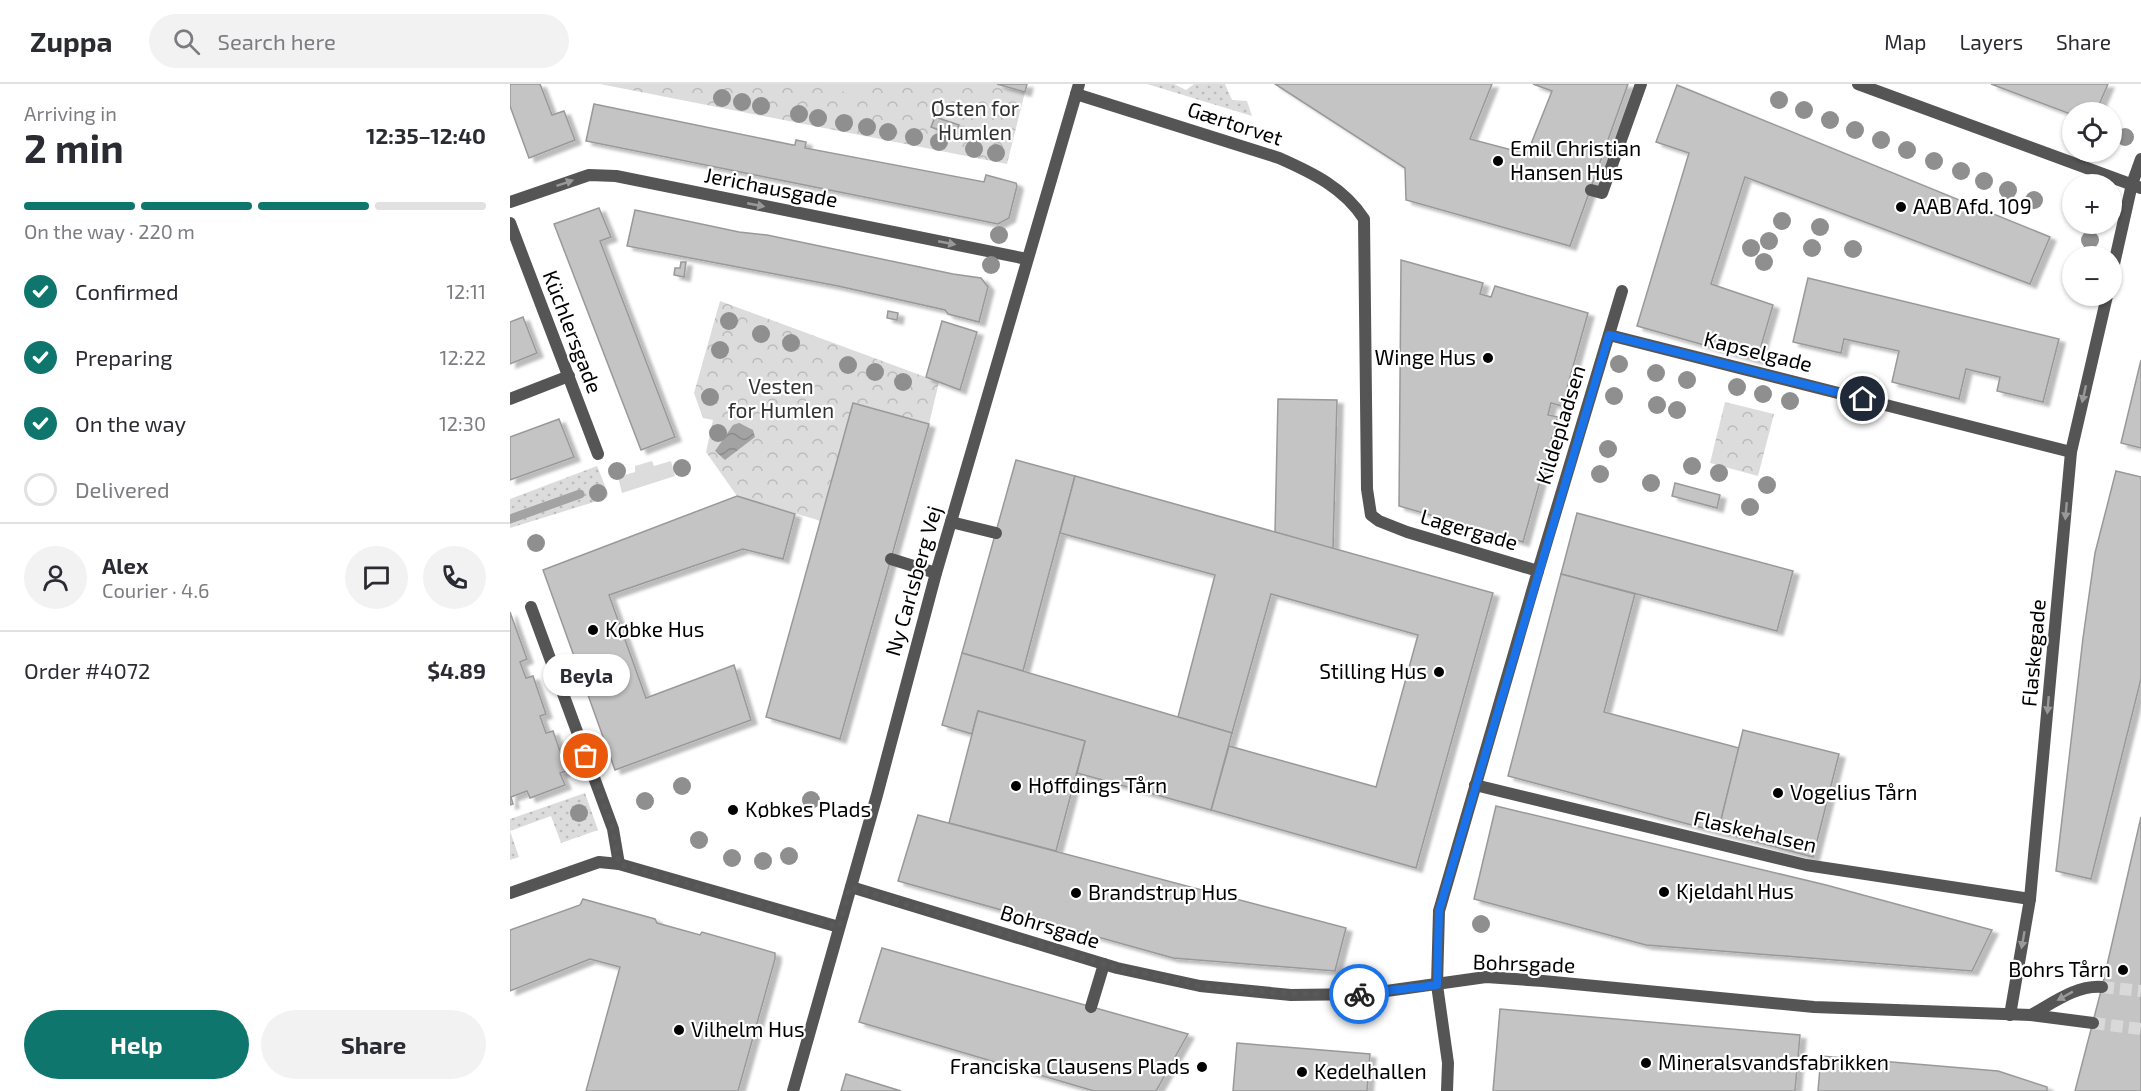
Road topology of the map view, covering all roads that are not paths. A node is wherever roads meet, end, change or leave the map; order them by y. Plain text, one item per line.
1 (1641, 84) edge
2 (1858, 84) edge
3 (1078, 89) edge
4 (2141, 159) edge
5 (2137, 186) edge
6 (1591, 190) dead end
7 (510, 202) edge
8 (1364, 219) joint
9 (510, 224) edge
10 (2120, 246) edge
11 (1027, 259) junction
12 (1622, 291) dead end
13 (2105, 306) edge
14 (1609, 335) junction
15 (568, 376) junction
16 (510, 399) edge
17 (2071, 452) junction
18 (598, 454) dead end
19 (951, 522) junction
20 (996, 533) dead end
21 (891, 559) dead end
22 (1538, 571) junction
23 (936, 573) junction
24 (531, 607) dead end
25 (1475, 785) junction
26 (619, 864) junction
27 (850, 887) junction
28 (510, 893) edge
29 (2030, 899) junction
30 (839, 927) junction
31 (1104, 964) junction
32 (1437, 985) junction
33 (2102, 987) tunnel mouth
34 (1091, 1007) dead end
35 (2010, 1015) junction
36 (2031, 1015) junction
37 (2093, 1023) tunnel mouth
38 (793, 1091) edge
39 (1447, 1091) edge

1 - 6 street
2 - 5 street
3 - 8 street, Gærtorvet
3 - 11 street, Ny Carlsberg Vej
4 - 5 street
5 - 10 street
7 -> 11 street, Jerichausgade
8 - 22 street, Lagergade
9 - 15 street, Küchlersgade
11 - 19 street, Ny Carlsberg Vej
12 - 14 street, Kildepladsen
13 -> 17 street, Flaskegade
14 - 17 street, Kapselgade
14 - 22 street, Kildepladsen
15 - 16 street
15 - 18 street, Küchlersgade
17 -> 29 street, Flaskegade
19 - 20 street
19 - 23 street, Ny Carlsberg Vej
21 - 23 street
22 - 25 street, Lagergade
23 - 27 street, Ny Carlsberg Vej
24 - 26 street
25 - 29 street, Flaskehalsen
25 - 32 street, Lagergade
26 - 28 street
26 - 30 street
27 - 30 street, Ny Carlsberg Vej
27 - 31 street, Bohrsgade
29 -> 35 street, Flaskegade
30 - 38 street, Ny Carlsberg Vej
31 - 32 street, Bohrsgade
31 - 34 street
32 - 35 street, Bohrsgade
32 - 39 street
33 -> 36 street, Bohrsgade
35 - 36 street, Bohrsgade
36 - 37 street, Bohrsgade

